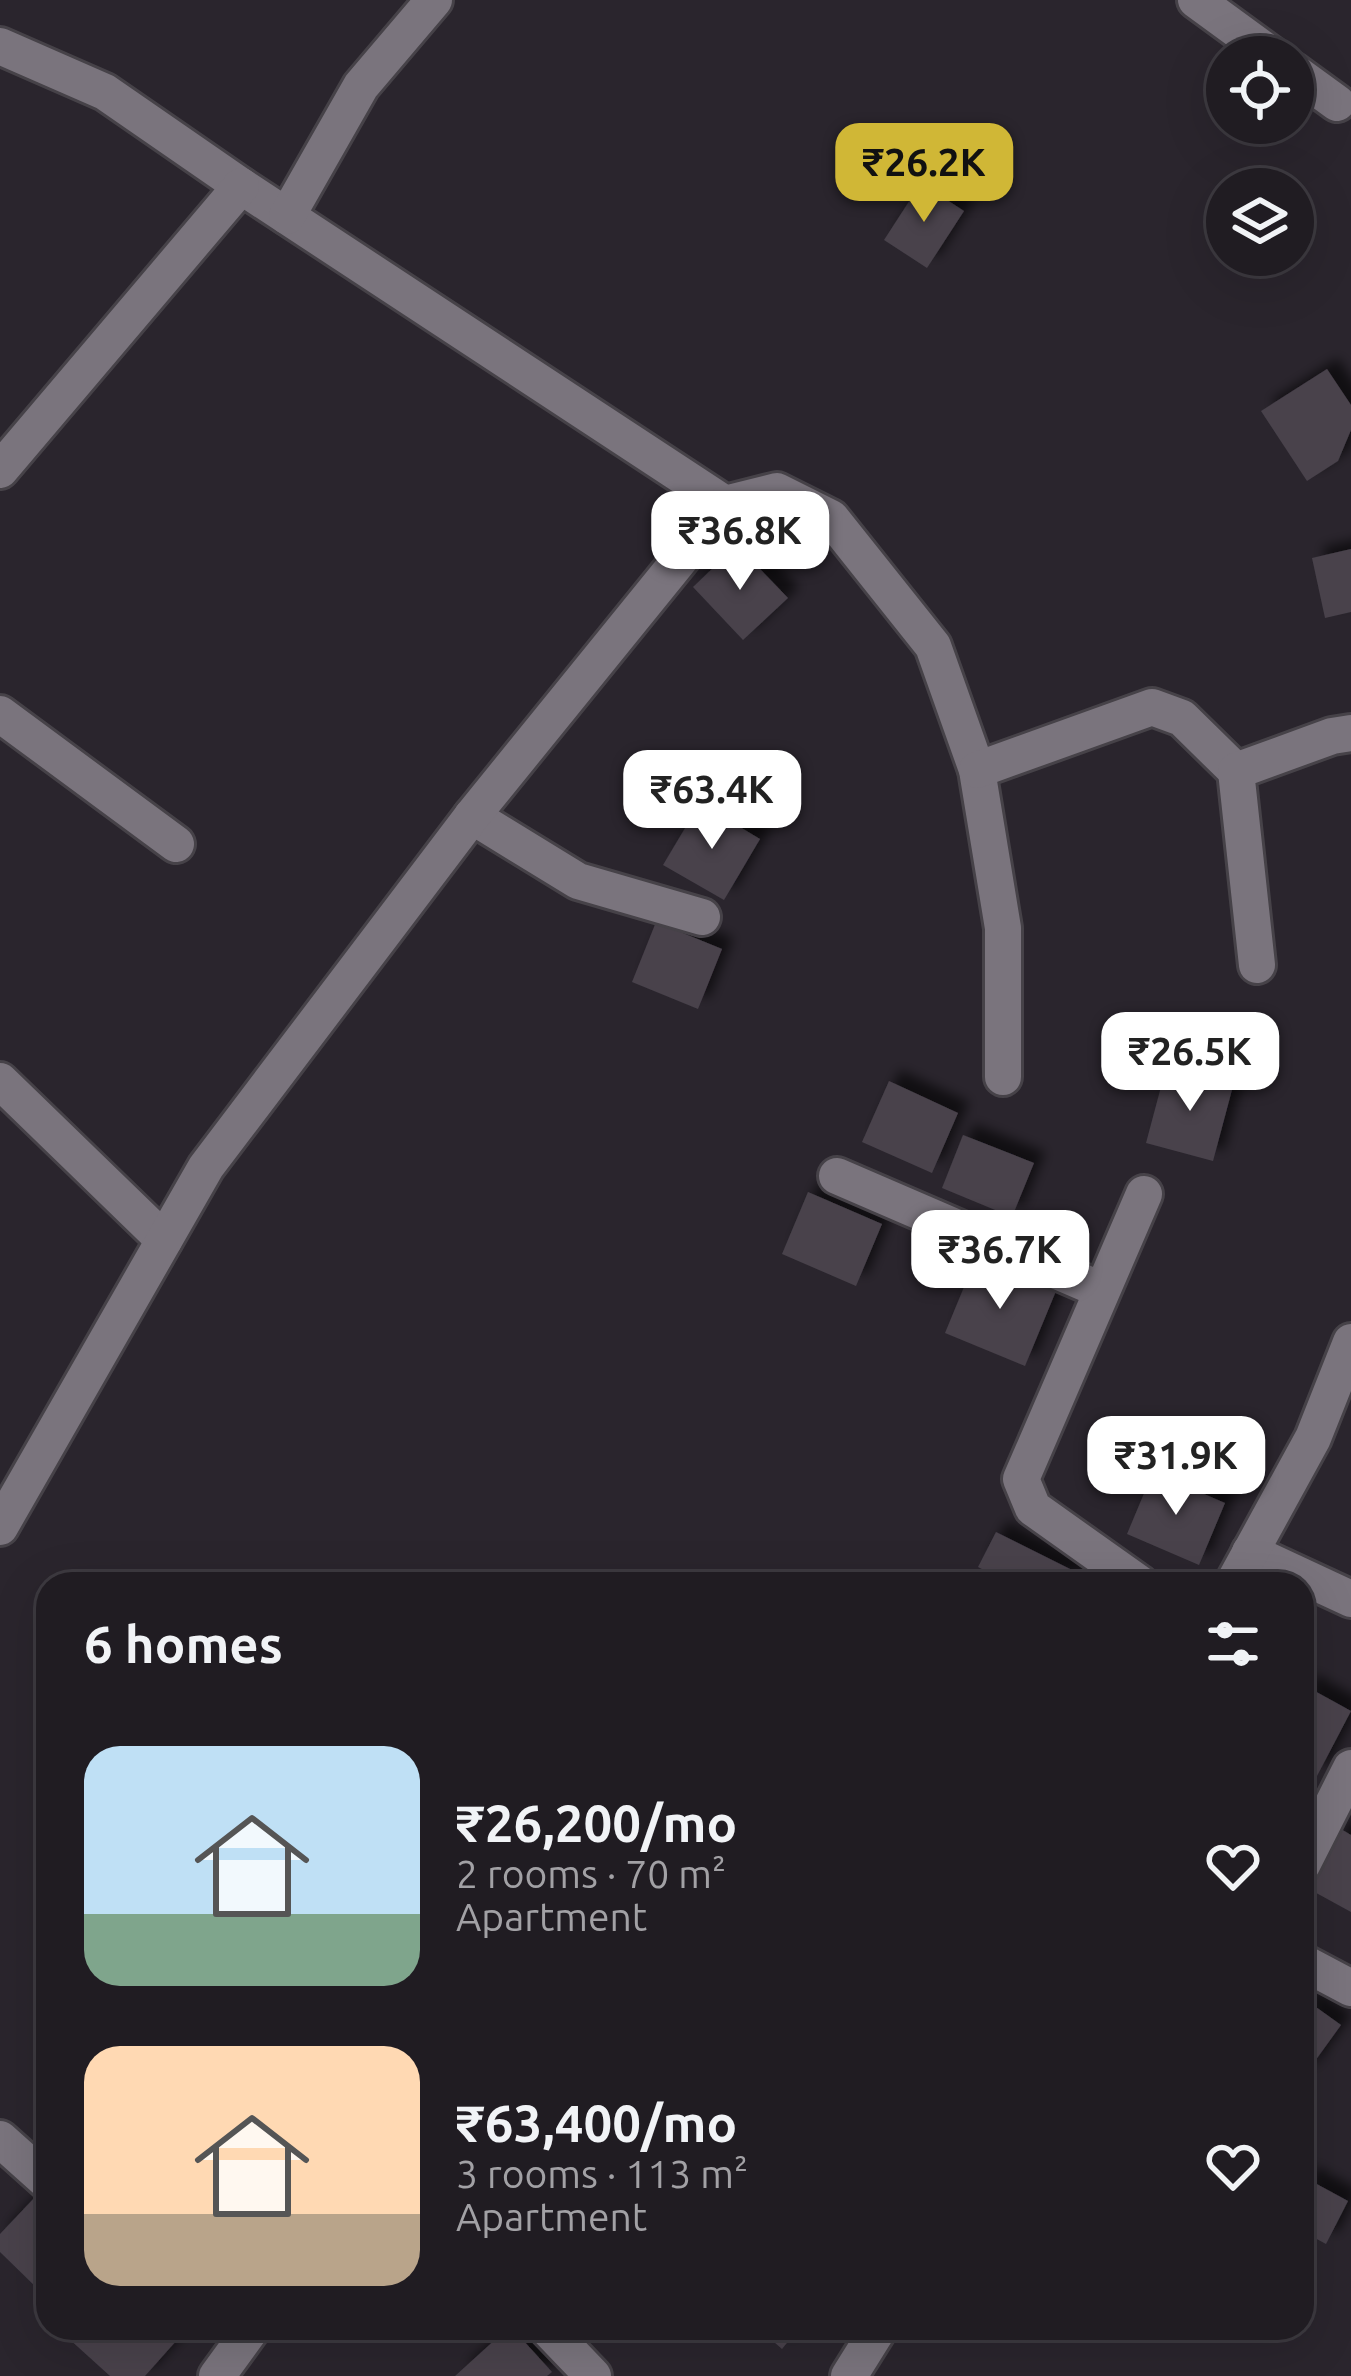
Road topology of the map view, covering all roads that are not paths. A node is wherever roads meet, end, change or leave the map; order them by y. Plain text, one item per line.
1 (434, 0) edge
2 (1196, 0) edge
3 (1245, 36) edge
4 (0, 46) edge
5 (1314, 87) edge
6 (1337, 104) dead end
7 (242, 186) junction
8 (287, 216) junction
9 (0, 470) edge
10 (725, 504) junction
11 (0, 714) edge
12 (1351, 733) edge
13 (977, 770) junction
14 (1236, 771) junction
15 (472, 816) junction
16 (176, 844) dead end
17 (702, 917) dead end
18 (1257, 965) dead end
19 (1003, 1077) dead end
20 (0, 1081) edge
21 (837, 1176) dead end
22 (1144, 1194) dead end
23 (164, 1240) junction
24 (1101, 1290) junction
25 (1351, 1342) edge
26 (0, 1527) edge
27 (1241, 1568) edge
28 (1123, 1572) edge
29 (1314, 1589) edge
30 (1351, 1599) edge
31 (1351, 1768) edge
32 (1314, 1841) edge
33 (1314, 1969) edge
34 (1351, 1988) edge
35 (0, 2139) edge
36 (36, 2171) edge
37 (558, 2340) edge
38 (872, 2340) edge
39 (593, 2376) edge
40 (849, 2376) edge

1 - 8 street
2 - 3 street
4 - 7 street
5 - 6 street
7 - 8 street
7 - 9 street
8 - 10 street
10 - 13 street
10 - 15 street
11 - 16 street
12 - 14 street
13 - 14 street
13 - 19 street
14 - 18 street
15 - 17 street
15 - 23 street
20 - 23 street
21 - 24 street
22 - 24 street
23 - 26 street
24 - 28 street
25 - 27 street
29 - 30 street
31 - 32 street
33 - 34 street
35 - 36 street
37 - 39 street
38 - 40 street

